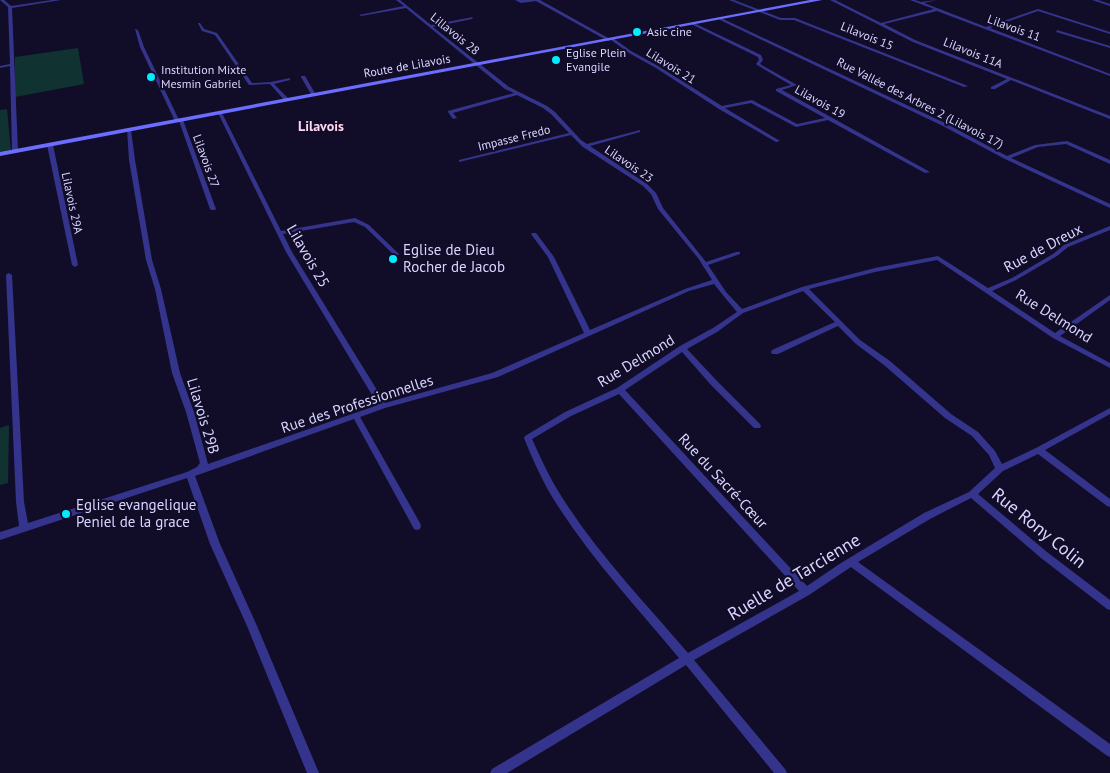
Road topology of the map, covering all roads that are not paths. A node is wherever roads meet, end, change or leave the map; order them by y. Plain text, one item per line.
1 (2, 0) edge
2 (59, 0) edge
3 (398, 0) edge
4 (517, 0) edge
5 (545, 0) edge
6 (731, 0) edge
7 (819, 0) edge
8 (832, 0) edge
9 (912, 0) edge
10 (935, 0) edge
11 (1094, 0) edge
12 (538, 1) edge
13 (921, 3) junction
14 (1110, 5) edge
15 (0, 6) edge
16 (8, 6) junction
17 (407, 7) junction
18 (938, 10) junction
19 (760, 11) junction
20 (362, 15) dead end
21 (472, 18) dead end
22 (721, 18) junction
23 (199, 24) dead end
24 (693, 24) junction
25 (881, 24) junction
26 (430, 26) junction
27 (986, 28) junction
28 (136, 30) dead end
29 (1057, 31) dead end
30 (1110, 33) edge
31 (611, 39) junction
32 (1110, 47) edge
33 (476, 64) junction
34 (11, 65) junction
35 (0, 67) edge
36 (1110, 70) edge
37 (1104, 72) junction
38 (1110, 74) edge
39 (304, 77) dead end
40 (288, 79) dead end
41 (1010, 79) junction
42 (271, 83) junction
43 (966, 86) dead end
44 (993, 88) dead end
45 (516, 94) junction
46 (314, 95) junction
47 (287, 100) junction
48 (721, 108) junction
49 (220, 113) junction
50 (455, 118) dead end
51 (829, 118) junction
52 (1110, 118) edge
53 (179, 120) junction
54 (129, 130) junction
55 (638, 131) dead end
56 (571, 134) junction
57 (778, 141) dead end
58 (50, 145) junction
59 (585, 146) junction
60 (15, 151) junction
61 (0, 154) edge
62 (1007, 158) junction
63 (462, 161) dead end
64 (1110, 162) edge
65 (927, 172) dead end
66 (1110, 206) edge
67 (213, 209) dead end
68 (1110, 228) edge
69 (279, 233) junction
70 (534, 234) dead end
71 (738, 252) dead end
72 (396, 254) dead end
73 (705, 264) junction
74 (75, 266) dead end
75 (9, 274) dead end
76 (716, 281) junction
77 (804, 288) junction
78 (988, 291) junction
79 (1110, 297) edge
80 (741, 312) junction
81 (840, 323) junction
82 (588, 334) junction
83 (1055, 336) junction
84 (683, 348) junction
85 (775, 352) dead end
86 (1110, 366) edge
87 (620, 390) junction
88 (384, 406) junction
89 (1110, 411) edge
90 (356, 416) junction
91 (757, 426) dead end
92 (1039, 450) junction
93 (1000, 469) junction
94 (190, 474) junction
95 (972, 494) junction
96 (1110, 504) edge
97 (417, 526) dead end
98 (24, 528) junction
99 (0, 536) edge
100 (851, 562) junction
101 (806, 592) junction
102 (1110, 606) edge
103 (687, 659) junction
104 (1110, 751) edge
105 (313, 773) edge
106 (496, 773) edge
107 (781, 773) edge

1 - 16 street
2 - 16 street
3 - 17 street, Lillavois 28
4 - 12 street
5 - 12 street
6 - 19 street, Lilavois 15
7 - 19 main road, Route de Lilavois
8 - 25 street, Lilavois 11A
9 - 13 street, Lilavois 11
10 - 13 street
11 - 14 street
12 - 31 street, Lilavois 21
13 - 18 street, Lilavois 11
15 - 16 street
16 - 34 street
17 - 20 street
17 - 26 street, Lillavois 28
18 - 25 street
18 - 27 street, Lilavois 11
19 - 22 main road, Route de Lilavois
19 - 43 street, Lilavois 15
21 - 26 street
22 - 24 main road, Route de Lilavois
22 - 62 street, Rue Vallée des Arbres 2 (Lilavois 17)
23 - 42 street
24 - 31 main road, Route de Lilavois
24 - 51 street, Lilavois 19
25 - 41 street, Lilavois 11A
26 - 33 street, Lillavois 28
27 - 30 street
27 - 37 street, Lilavois 11
28 - 53 street, Lilavois 27
29 - 32 street
31 - 33 main road, Route de Lilavois
31 - 48 street, Lilavois 21
33 - 45 street, Lilavois 23
33 - 46 main road, Route de Lilavois
34 - 35 street
34 - 60 street
36 - 37 street
37 - 38 street, Lilavois 11
39 - 46 street
40 - 42 street
41 - 44 street
41 - 52 street, Lilavois 11A
42 - 47 street
45 - 50 street
45 - 56 street, Lilavois 23
46 - 47 main road, Route de Lilavois
47 - 49 main road, Route de Lilavois
48 - 51 street
48 - 57 street, Lilavois 21
49 - 53 main road, Route de Lilavois
49 - 69 street, Lilavois 25
51 - 65 street, Lilavois 19
53 - 54 main road, Route de Lilavois
53 - 67 street, Lilavois 27
54 - 58 main road, Route de Lilavois
54 - 94 street, Lilavois 29B
55 - 59 street
56 - 59 street, Lilavois 23
56 - 63 street, Impasse Fredo
58 - 60 main road, Route de Lilavois
58 - 74 street, Lilavois 29A
59 - 73 street, Lilavois 23
60 - 61 main road, Route de Lilavois
62 - 64 street
62 - 66 street, Rue Vallée des Arbres 2 (Lilavois 17)
68 - 78 street, Rue de Dreux
69 - 72 street
69 - 88 street, Lilavois 25
70 - 82 street
71 - 73 street
73 - 76 street, Lilavois 23
75 - 98 street
76 - 80 street, Lilavois 23
76 - 82 street, Rue des Professionnelles
77 - 78 street, Rue Delmond
77 - 80 street, Rue Delmond
77 - 81 street
78 - 83 street, Rue Delmond
79 - 83 street
80 - 84 street, Rue Delmond
81 - 85 street
81 - 93 street
82 - 88 street, Rue des Professionnelles
83 - 86 street, Rue Delmond
84 - 87 street, Rue Delmond
84 - 91 street
87 - 101 street, Rue du Sacré-Cœur
87 - 103 street, Rue Delmond
88 - 90 street, Rue des Professionnelles
89 - 92 street, Ruelle de Tarcienne
90 - 94 street, Rue des Professionnelles
90 - 97 street
92 - 93 street, Ruelle de Tarcienne
92 - 96 street
93 - 95 street, Ruelle de Tarcienne
94 - 98 street, Rue des Professionnelles
94 - 105 street
95 - 100 street, Ruelle de Tarcienne
95 - 102 street, Rue Rony Colin
98 - 99 street, Rue des Professionnelles
100 - 101 street, Ruelle de Tarcienne
100 - 104 street
101 - 103 street, Ruelle de Tarcienne
103 - 106 street, Ruelle de Tarcienne
103 - 107 street, Rue Delmond

